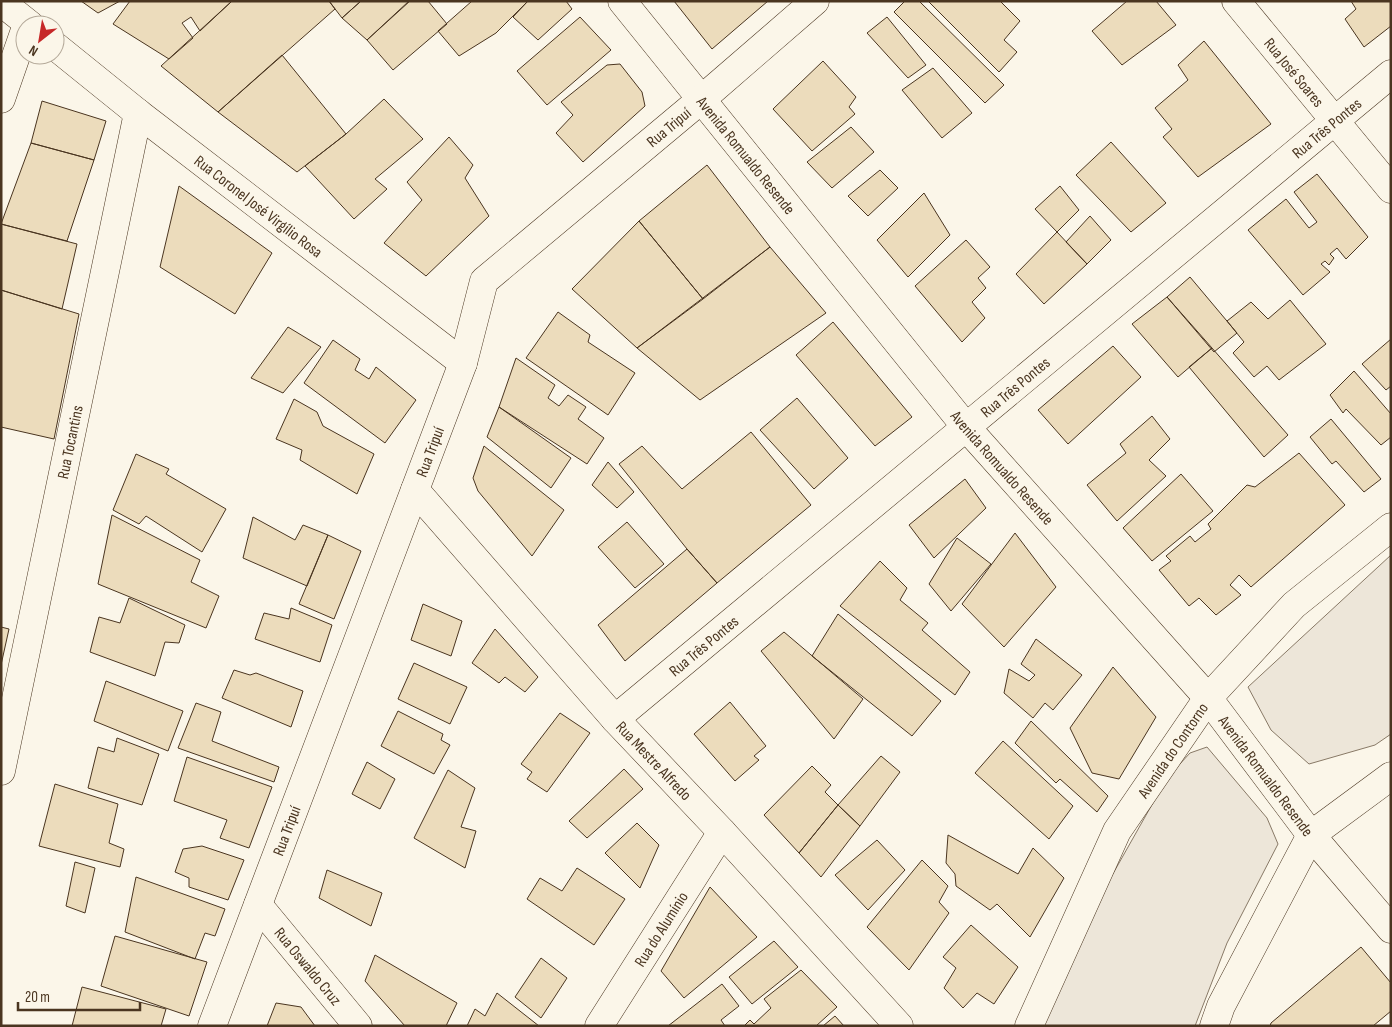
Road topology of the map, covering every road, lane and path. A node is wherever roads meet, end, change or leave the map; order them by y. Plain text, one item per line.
1 (622, 1) edge
2 (815, 1) edge
3 (1236, 1) edge
4 (1, 2) edge
5 (15, 15) edge
6 (65, 54) edge
7 (15, 60) edge
8 (1391, 74) edge
9 (703, 98) junction
10 (1, 99) edge
11 (138, 113) junction
12 (1334, 121) junction
13 (1391, 189) edge
14 (463, 363) junction
15 (966, 427) junction
16 (415, 490) junction
17 (1391, 527) edge
18 (1208, 698) junction
19 (615, 719) junction
20 (1, 770) edge
21 (1391, 776) edge
22 (722, 832) junction
23 (1311, 835) junction
24 (258, 905) junction
25 (1391, 929) edge
26 (212, 1026) edge
27 (358, 1026) edge
28 (599, 1026) edge
29 (899, 1026) edge
30 (1029, 1026) edge
31 (1214, 1026) edge

1 - 9 street, Avenida Romualdo Resende
2 - 9 street, Rua Tripuí
3 - 12 street, Rua José Soares
4 - 5 street
6 - 11 street, Rua Coronel José Virgílio Rosa
7 - 10 street
8 - 12 street, Rua Três Pontes
9 - 14 street, Rua Tripuí
9 - 15 street, Avenida Romualdo Resende
11 - 14 street, Rua Coronel José Virgílio Rosa
11 - 20 street, Rua Tocantins
12 - 13 street, Rua José Soares
12 - 15 street, Rua Três Pontes
14 - 16 street, Rua Tripuí
15 - 18 street, Avenida Romualdo Resende
15 - 19 street, Rua Três Pontes
16 - 19 street, Rua Mestre Alfredo
16 - 24 street, Rua Tripuí
17 - 18 street, Avenida do Contorno
18 - 23 street, Avenida Romualdo Resende
18 - 30 street, Avenida do Contorno
19 - 22 street, Rua Mestre Alfredo
21 - 23 street
22 - 28 street, Rua do Alumínio
22 - 29 street, Rua Mestre Alfredo
23 - 25 street, Avenida Romualdo Resende
23 - 31 street
24 - 26 street, Rua Tripuí
24 - 27 street, Rua Oswaldo Cruz

